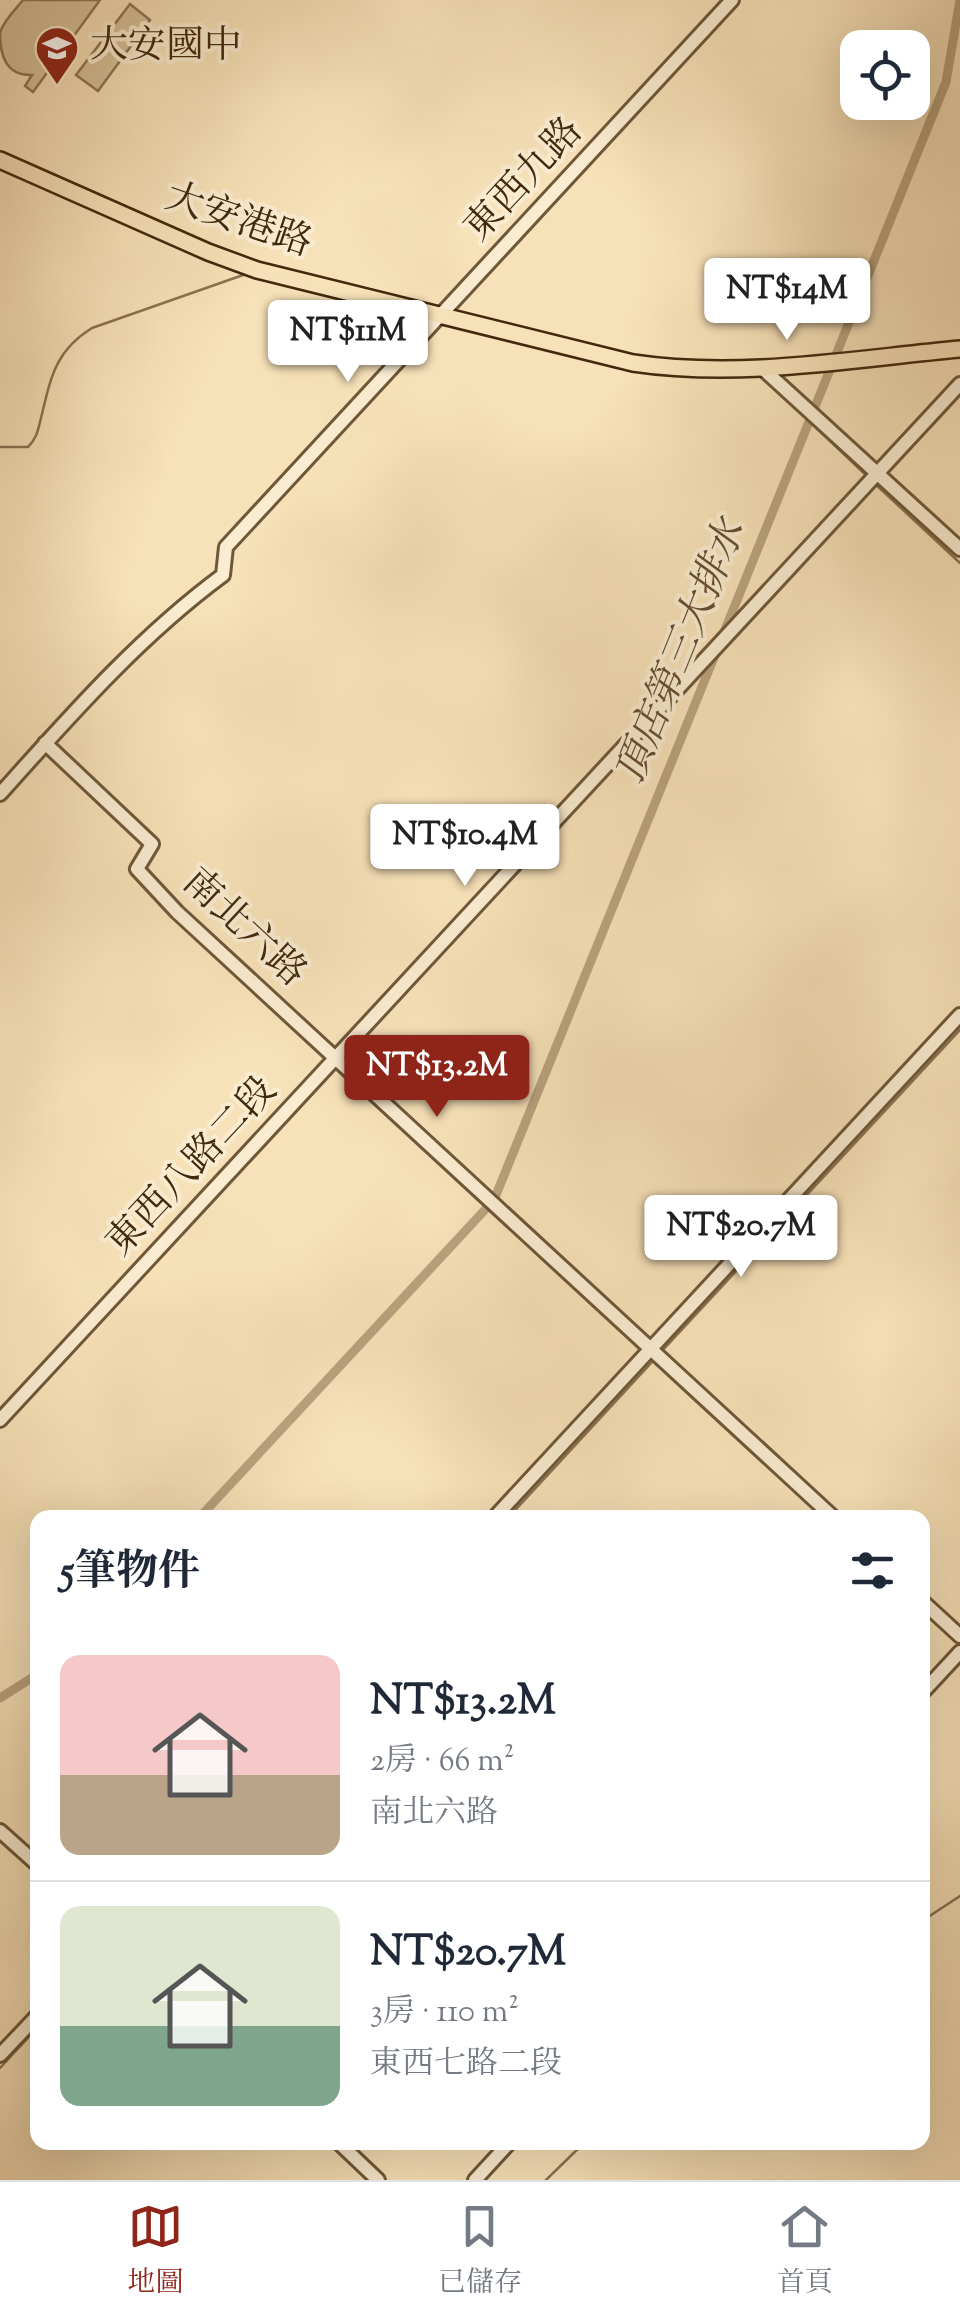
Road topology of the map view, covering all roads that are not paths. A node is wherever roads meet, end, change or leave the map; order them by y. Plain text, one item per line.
1 (732, 0) edge
2 (0, 160) edge
3 (444, 315) junction
4 (960, 349) edge
5 (762, 368) junction
6 (960, 384) edge
7 (877, 474) junction
8 (960, 549) edge
9 (45, 744) junction
10 (0, 794) edge
11 (960, 1015) edge
12 (338, 1057) junction
13 (648, 1348) junction
14 (0, 1420) edge
15 (501, 1510) edge
16 (825, 1510) edge
17 (930, 1609) edge
18 (960, 1636) edge
19 (960, 1652) edge
20 (930, 1684) edge
21 (0, 1831) edge
22 (30, 1858) edge
23 (30, 2023) edge
24 (0, 2055) edge
25 (346, 2150) edge
26 (503, 2150) edge
27 (378, 2180) edge
28 (475, 2180) edge

1 - 3 street, 東西九路
2 - 3 main road, 大安港路
3 - 5 main road, 大安港路
3 - 9 street, 東西九路
4 - 5 main road, 大安港路
5 - 7 street
6 - 7 street, 東西八路二段
7 - 8 street
7 - 12 street, 東西八路二段
9 - 10 street, 東西九路
9 - 12 street, 南北六路
11 - 13 street
12 - 13 street, 南北六路
12 - 14 street, 東西八路二段
13 - 15 street
13 - 16 street, 南北六路
17 - 18 street
19 - 20 street
21 - 22 street
23 - 24 street
25 - 27 street
26 - 28 street

